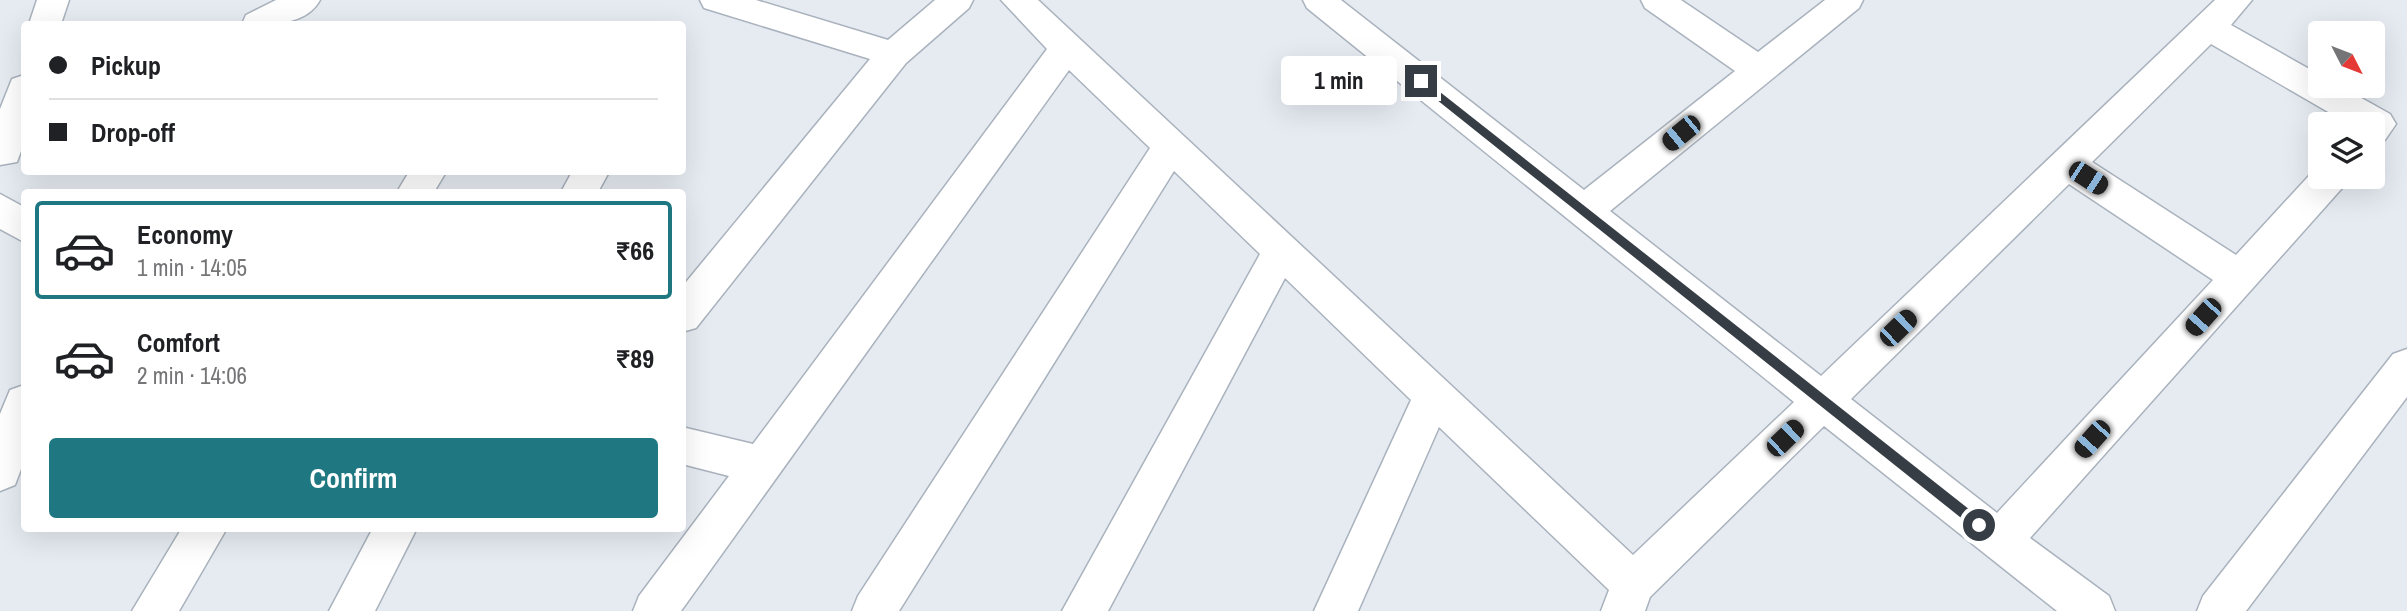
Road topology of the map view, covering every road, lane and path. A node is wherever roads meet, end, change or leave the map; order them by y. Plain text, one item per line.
1 (53, 0) edge
2 (304, 0) edge
3 (716, 0) edge
4 (957, 0) edge
5 (1017, 0) edge
6 (1319, 0) edge
7 (1657, 0) edge
8 (1847, 0) edge
9 (2236, 0) edge
10 (46, 21) edge
11 (264, 21) edge
12 (2208, 27) junction
13 (1067, 47) junction
14 (894, 54) junction
15 (1759, 70) junction
16 (21, 100) edge
17 (2357, 112) edge
18 (1171, 146) junction
19 (9, 149) edge
20 (2066, 164) junction
21 (2319, 189) edge
22 (0, 209) edge
23 (1584, 211) junction
24 (21, 225) edge
25 (1282, 249) junction
26 (2239, 277) junction
27 (686, 311) edge
28 (2407, 366) edge
29 (1433, 396) junction
30 (1823, 401) junction
31 (21, 412) edge
32 (686, 446) edge
33 (762, 465) junction
34 (0, 472) edge
35 (203, 532) edge
36 (394, 532) edge
37 (1999, 541) junction
38 (1628, 598) edge
39 (154, 611) edge
40 (351, 611) edge
41 (655, 611) edge
42 (874, 611) edge
43 (1084, 611) edge
44 (1336, 611) edge
45 (2093, 611) edge
46 (2219, 611) edge

1 - 10 street
2 - 11 street
3 - 14 street
4 - 14 street
5 - 13 street
6 - 23 street
7 - 15 street
8 - 15 street
9 - 12 street
12 - 17 street
12 - 20 street
13 - 18 street
13 - 33 street
14 - 27 street
15 - 23 street
16 - 19 street
18 - 25 street
18 - 42 street
20 - 26 street
20 - 30 street
21 - 26 street
22 - 24 street
23 - 30 street
25 - 29 street
25 - 43 street
26 - 37 street
28 - 46 street
29 - 38 street
29 - 44 street
30 - 37 street
30 - 38 street
31 - 34 street
32 - 33 street
33 - 41 street
35 - 39 street
36 - 40 street
37 - 45 street

